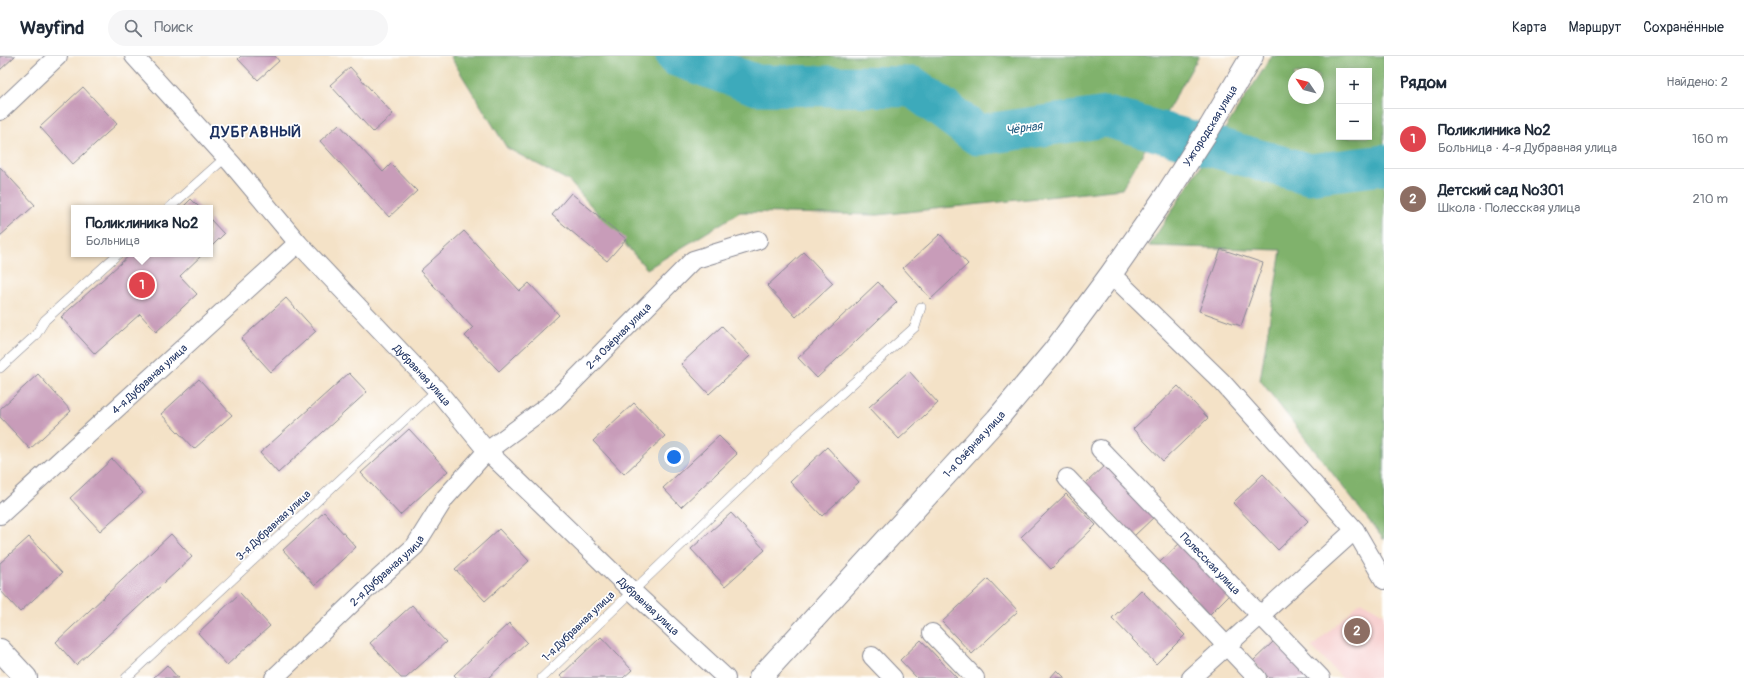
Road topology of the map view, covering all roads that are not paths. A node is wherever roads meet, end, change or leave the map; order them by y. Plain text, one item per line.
1 (58, 56) edge
2 (134, 56) edge
3 (1252, 56) edge
4 (0, 111) edge
5 (226, 157) junction
6 (1167, 194) joint
7 (172, 205) edge
8 (758, 240) dead end
9 (298, 244) junction
10 (115, 257) edge
11 (1111, 274) junction
12 (921, 308) dead end
13 (0, 368) edge
14 (437, 390) junction
15 (1100, 449) dead end
16 (486, 451) junction
17 (1067, 478) dead end
18 (0, 515) edge
19 (1355, 530) junction
20 (1384, 580) edge
21 (632, 591) junction
22 (1260, 615) junction
23 (932, 633) dead end
24 (1227, 646) junction
25 (0, 650) edge
26 (872, 656) dead end
27 (26, 678) edge
28 (126, 678) edge
29 (274, 678) edge
30 (542, 678) edge
31 (726, 678) edge
32 (760, 678) edge
33 (893, 678) edge
34 (975, 678) edge
35 (1191, 678) edge
36 (1257, 678) edge
37 (1321, 678) edge

1 - 4 street
2 - 5 street, Дубравная улица
3 - 6 main road, Ужгородская улица
5 - 7 lane
5 - 9 street, Дубравная улица
6 - 11 main road, 1-я Озёрная улица
8 - 16 street, 2-я Озёрная улица
9 - 14 street, Дубравная улица
9 - 18 street, 4-я Дубравная улица
10 - 13 lane
11 - 19 street
11 - 32 main road, 1-я Озёрная улица
12 - 21 lane
14 - 16 street, Дубравная улица
14 - 28 lane, 3-я Дубравная улица
15 - 22 street, Полесская улица
16 - 21 street, Дубравная улица
16 - 29 street, 2-я Дубравная улица
17 - 24 street
19 - 20 street
19 - 22 street
21 - 30 lane, 1-я Дубравная улица
21 - 31 street, Дубравная улица
22 - 24 street
22 - 37 street, Полесская улица
23 - 34 street
24 - 35 street
24 - 36 street
25 - 27 main road
26 - 33 street

